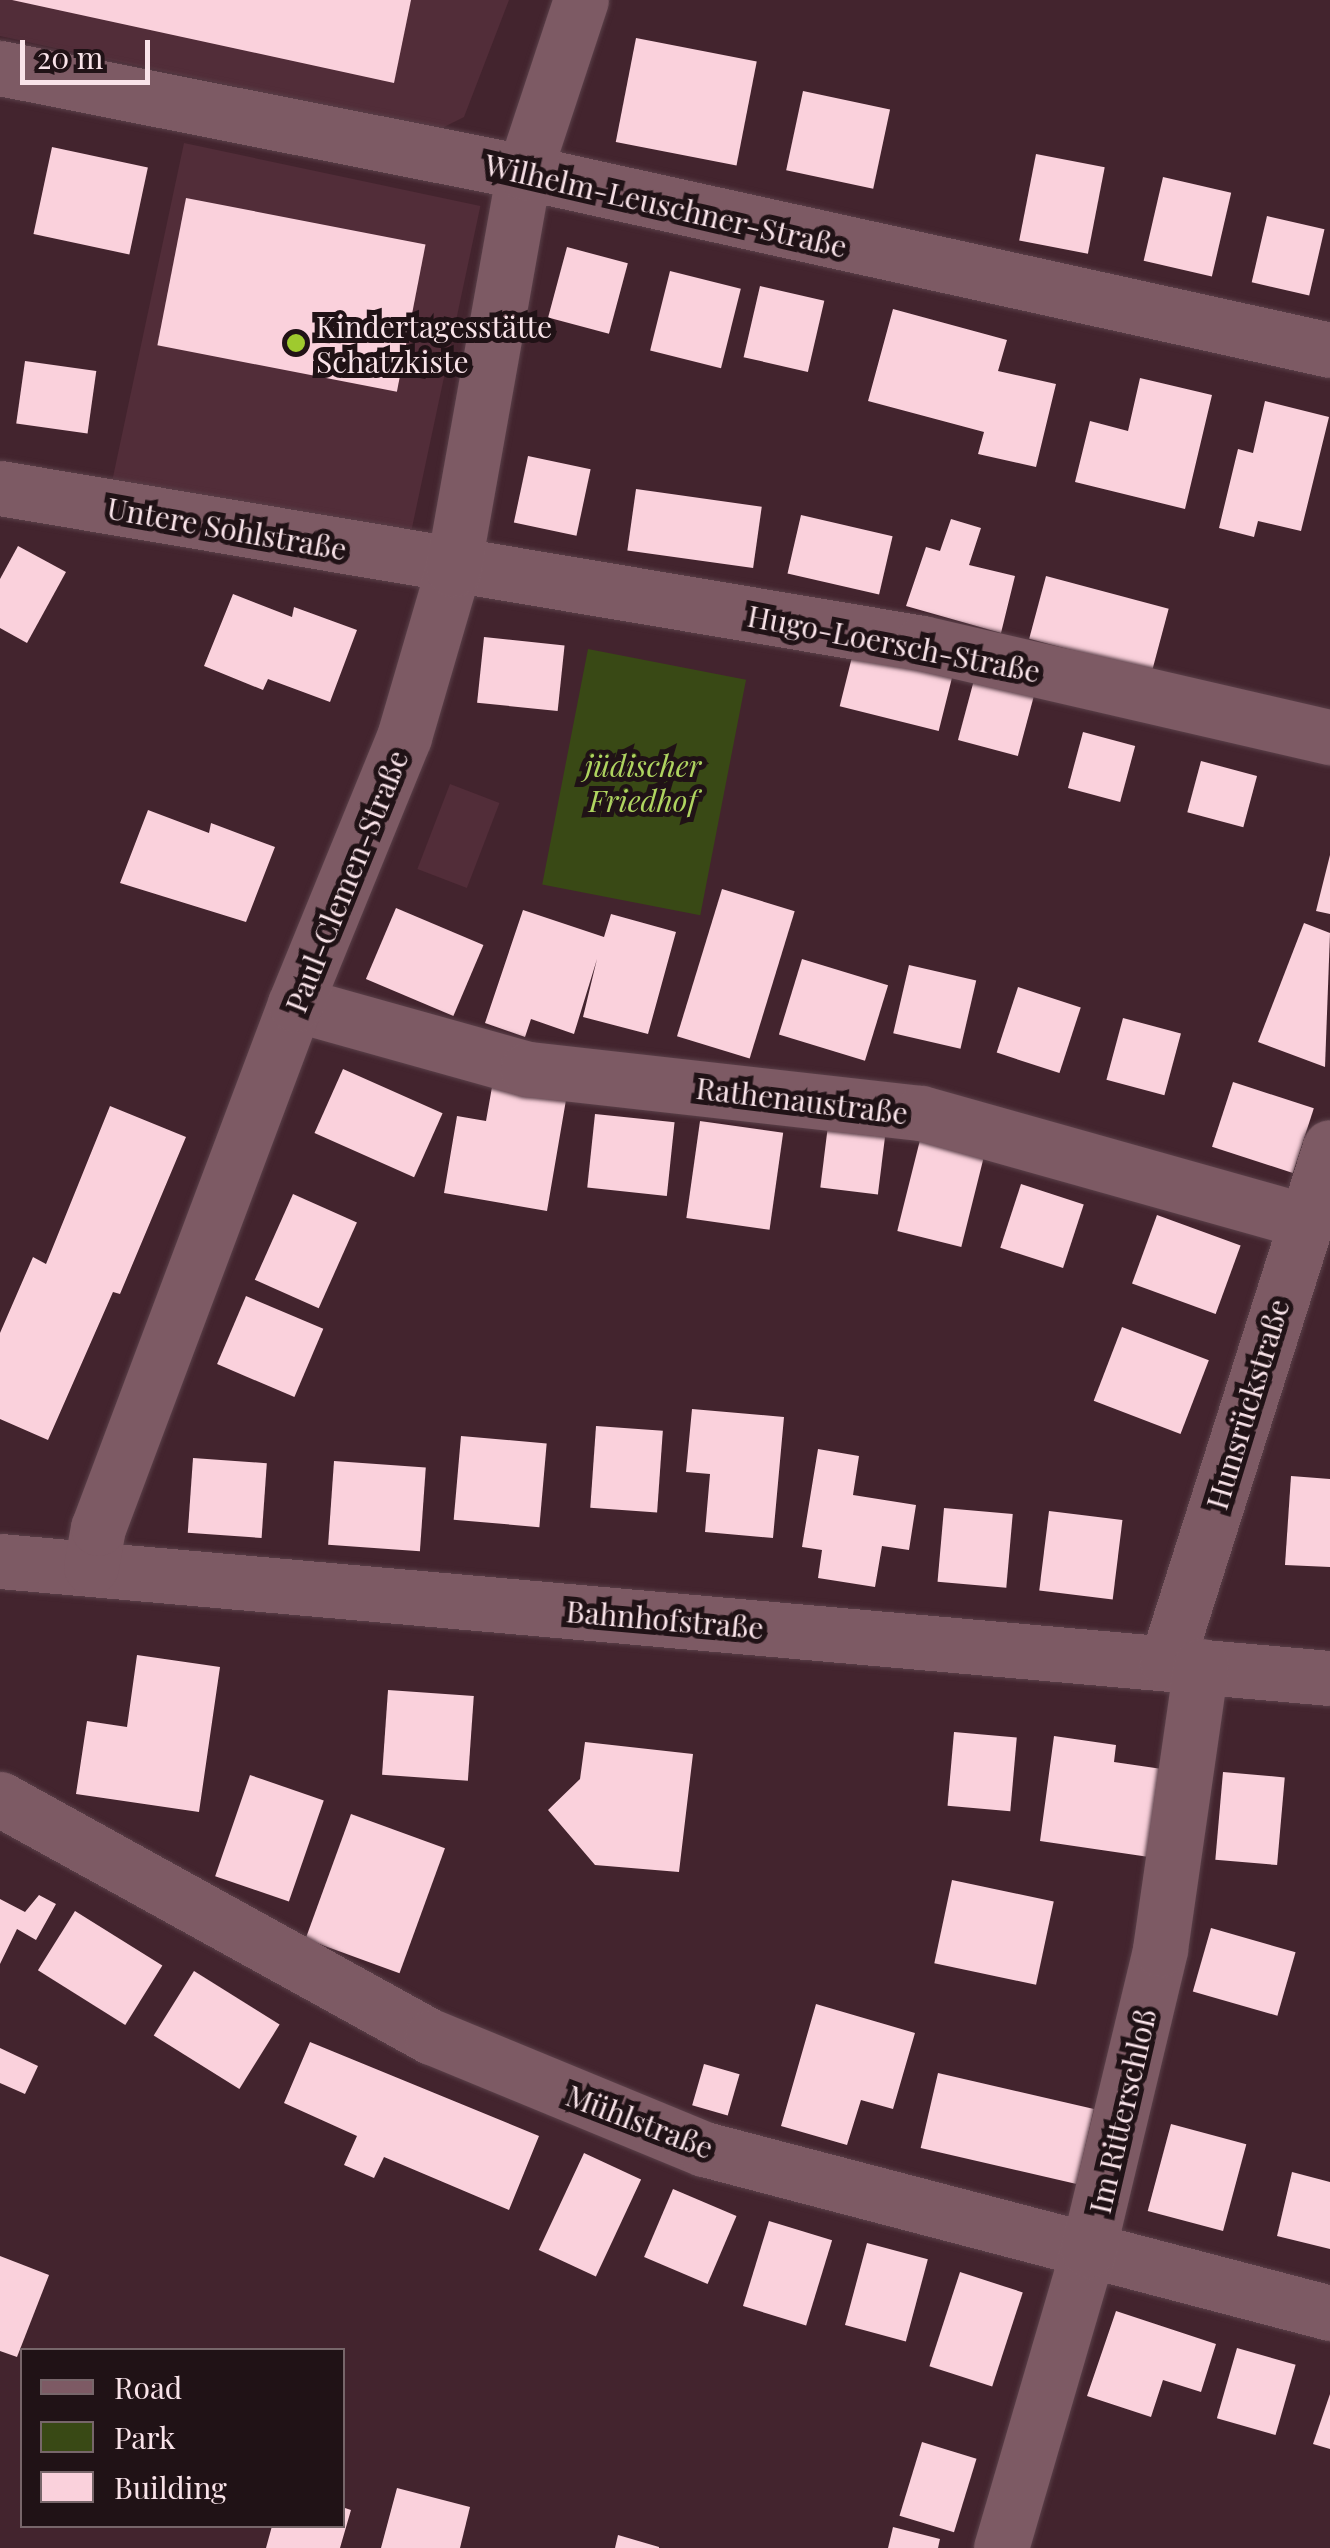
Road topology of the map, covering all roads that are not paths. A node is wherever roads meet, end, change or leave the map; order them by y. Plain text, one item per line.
1 (582, 0) edge
2 (0, 68) edge
3 (524, 172) junction
4 (1330, 350) edge
5 (0, 488) edge
6 (454, 568) junction
7 (1330, 737) edge
8 (295, 1004) junction
9 (1328, 1163) edge
10 (1304, 1221) junction
11 (0, 1561) edge
12 (92, 1567) junction
13 (1184, 1663) junction
14 (1330, 1678) edge
15 (0, 1799) edge
16 (1088, 2250) junction
17 (1330, 2313) edge
18 (1000, 2548) edge

1 - 3 street, Paul-Clemen-Straße
2 - 3 street, Wilhelm-Leuschner-Straße
3 - 4 street, Wilhelm-Leuschner-Straße
3 - 6 street, Paul-Clemen-Straße
5 - 6 street, Untere Sohlstraße
6 - 7 street, Hugo-Loersch-Straße
6 - 8 street, Paul-Clemen-Straße
8 - 10 street, Rathenaustraße
8 - 12 street, Paul-Clemen-Straße
9 - 10 street, Hunsrückstraße
10 - 13 street, Hunsrückstraße
11 - 12 street, Bahnhofstraße
12 - 13 street, Bahnhofstraße
13 - 14 street, Bahnhofstraße
13 - 16 street, Im Ritterschloß
15 - 16 street, Mühlstraße
16 - 17 street, Mühlstraße
16 - 18 street, Im Ritterschloß

